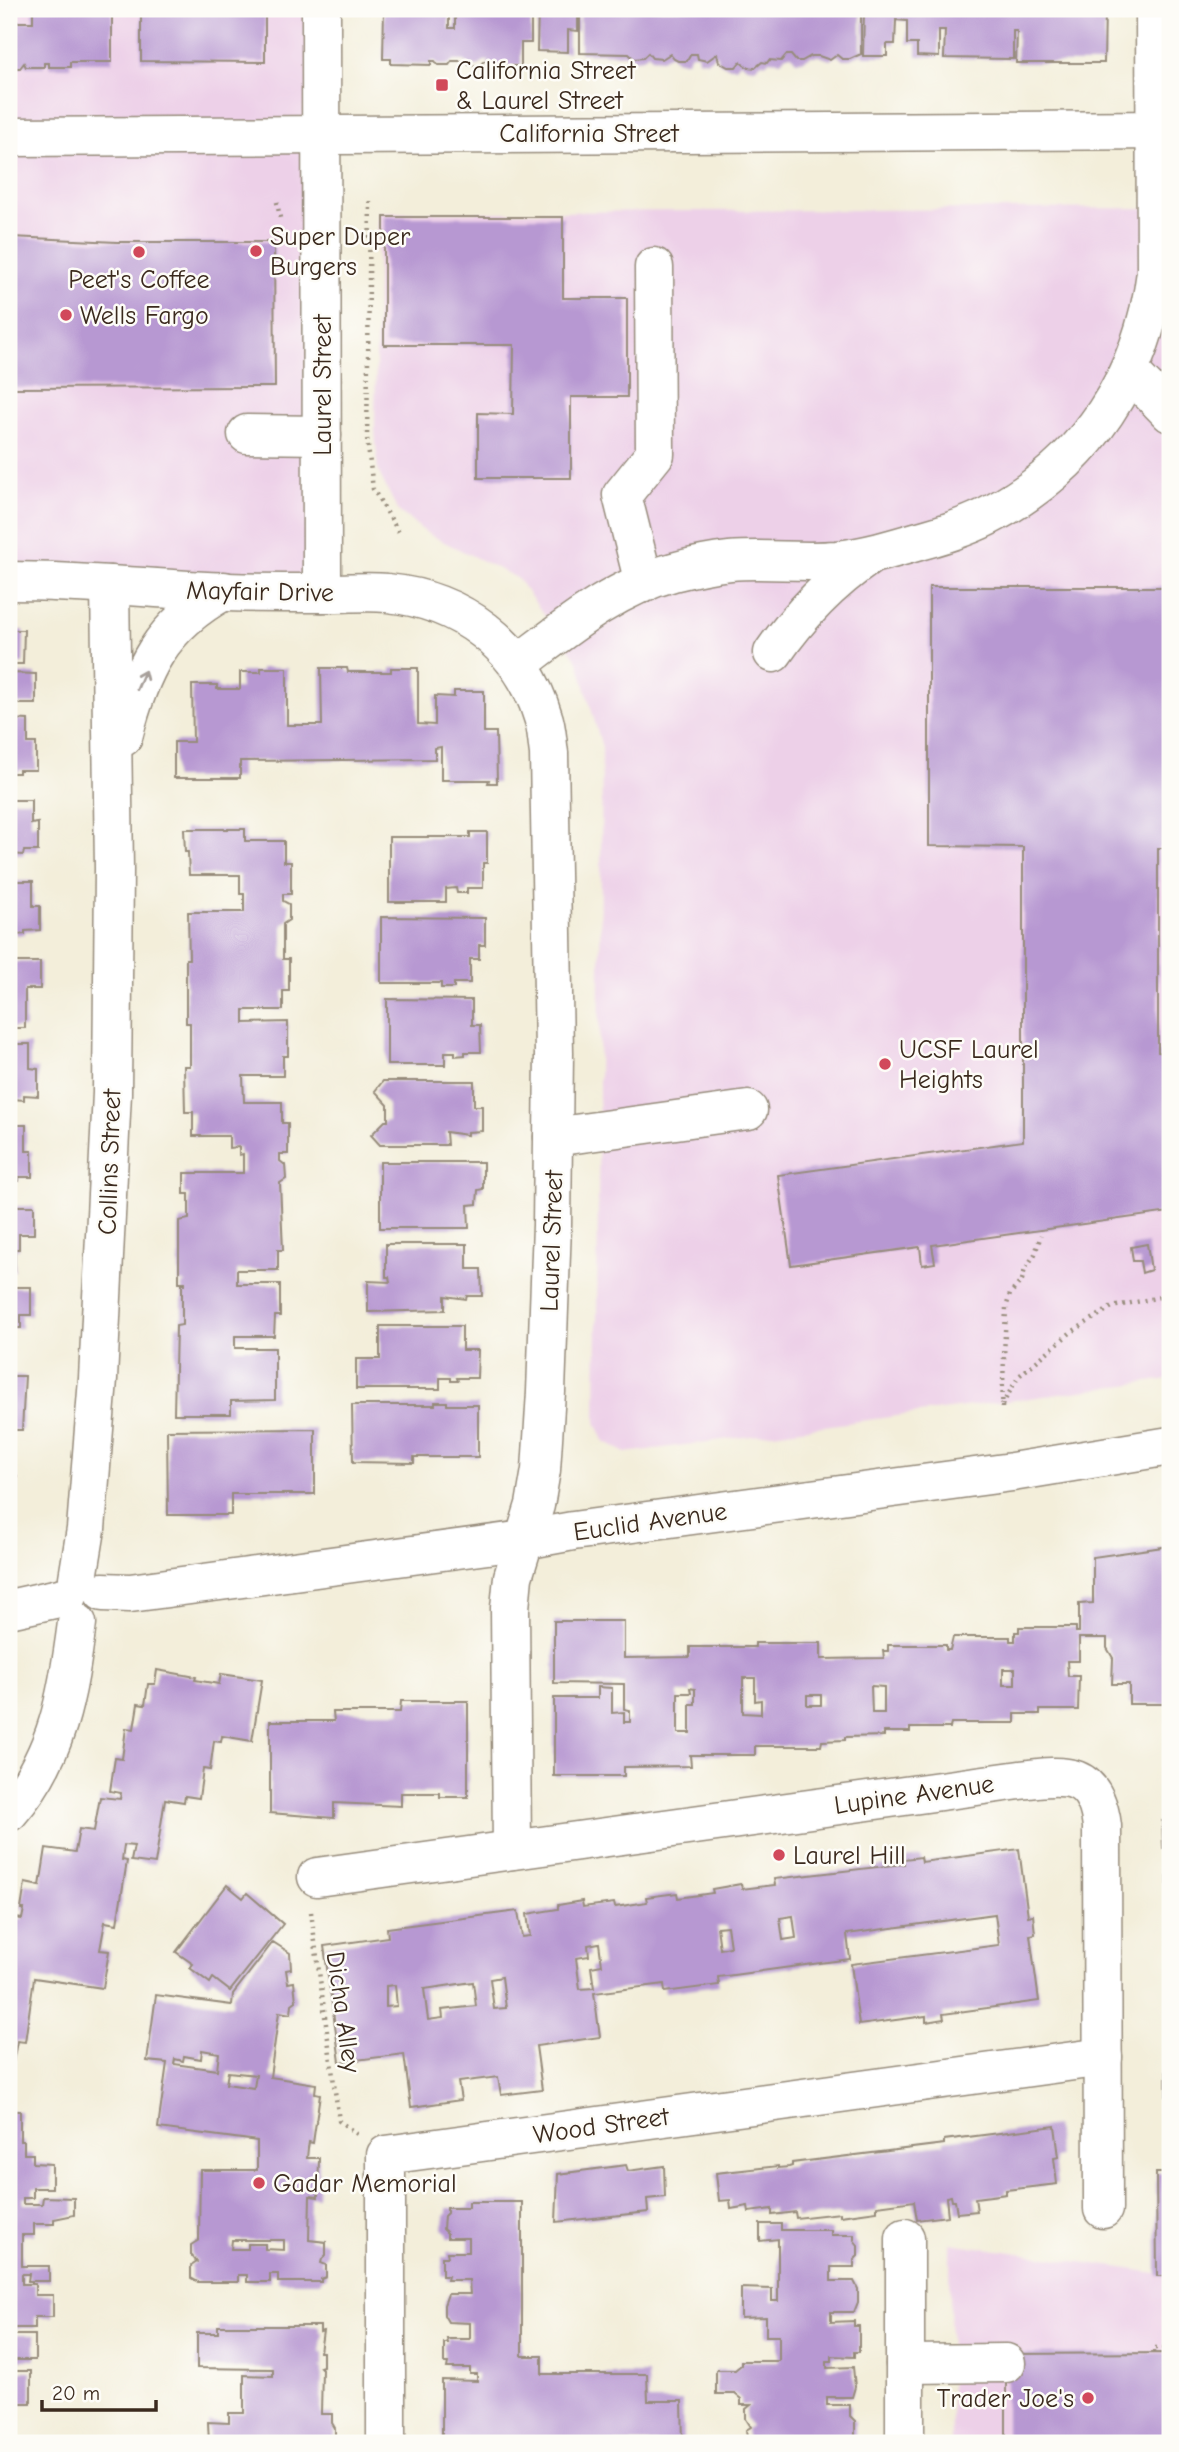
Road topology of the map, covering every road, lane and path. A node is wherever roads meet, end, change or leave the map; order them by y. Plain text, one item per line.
1 (321, 9) edge
2 (1156, 9) edge
3 (1163, 130) edge
4 (321, 135) junction
5 (9, 137) edge
6 (370, 201) dead end
7 (654, 267) dead end
8 (1129, 373) junction
9 (1170, 413) edge
10 (247, 434) dead end
11 (322, 435) junction
12 (400, 534) dead end
13 (869, 556) junction
14 (9, 581) edge
15 (644, 583) junction
16 (110, 586) junction
17 (224, 592) junction
18 (322, 593) junction
19 (509, 652) junction
20 (773, 653) dead end
21 (113, 794) junction
22 (748, 1110) dead end
23 (554, 1137) junction
24 (1041, 1235) dead end
25 (1170, 1295) edge
26 (1170, 1447) edge
27 (524, 1540) junction
28 (89, 1606) junction
29 (16, 1609) edge
30 (9, 1812) edge
31 (512, 1850) junction
32 (313, 1892) joint
33 (1103, 2057) junction
34 (386, 2155) junction
35 (1103, 2209) dead end
36 (905, 2238) dead end
37 (1170, 2348) edge
38 (1153, 2353) dead end
39 (1006, 2363) dead end
40 (905, 2364) junction
41 (386, 2443) edge
42 (905, 2443) edge

1 - 4 street, Laurel Street
2 - 3 street
3 - 4 street, California Street
3 - 8 street
4 - 5 street, California Street
4 - 11 street, Laurel Street
6 - 12 path
7 - 15 street
8 - 9 street
8 - 13 street
10 - 11 street
11 - 18 street, Laurel Street
13 - 15 street
13 - 20 street
14 - 16 street, Mayfair Drive
15 - 19 street
16 - 17 street, Mayfair Drive
16 - 21 street, Collins Street
17 - 18 street, Mayfair Drive
21 -> 17 street, Collins Street
18 - 19 street, Mayfair Drive
19 - 23 street, Laurel Street
21 - 28 street, Collins Street
22 - 23 street
23 - 27 street, Laurel Street
24 - 25 path
26 - 27 street, Euclid Avenue
27 - 28 street, Euclid Avenue
27 - 31 street, Laurel Street
28 - 29 street, Euclid Avenue
28 - 30 street, Collins Street
31 - 32 street, Lupine Avenue
31 - 33 street, Lupine Avenue
32 - 34 path, Dicha Alley
33 - 34 street, Wood Street
33 - 35 street, Lupine Avenue
34 - 41 street
36 - 40 street
37 - 38 path
39 - 40 street
40 - 42 street

